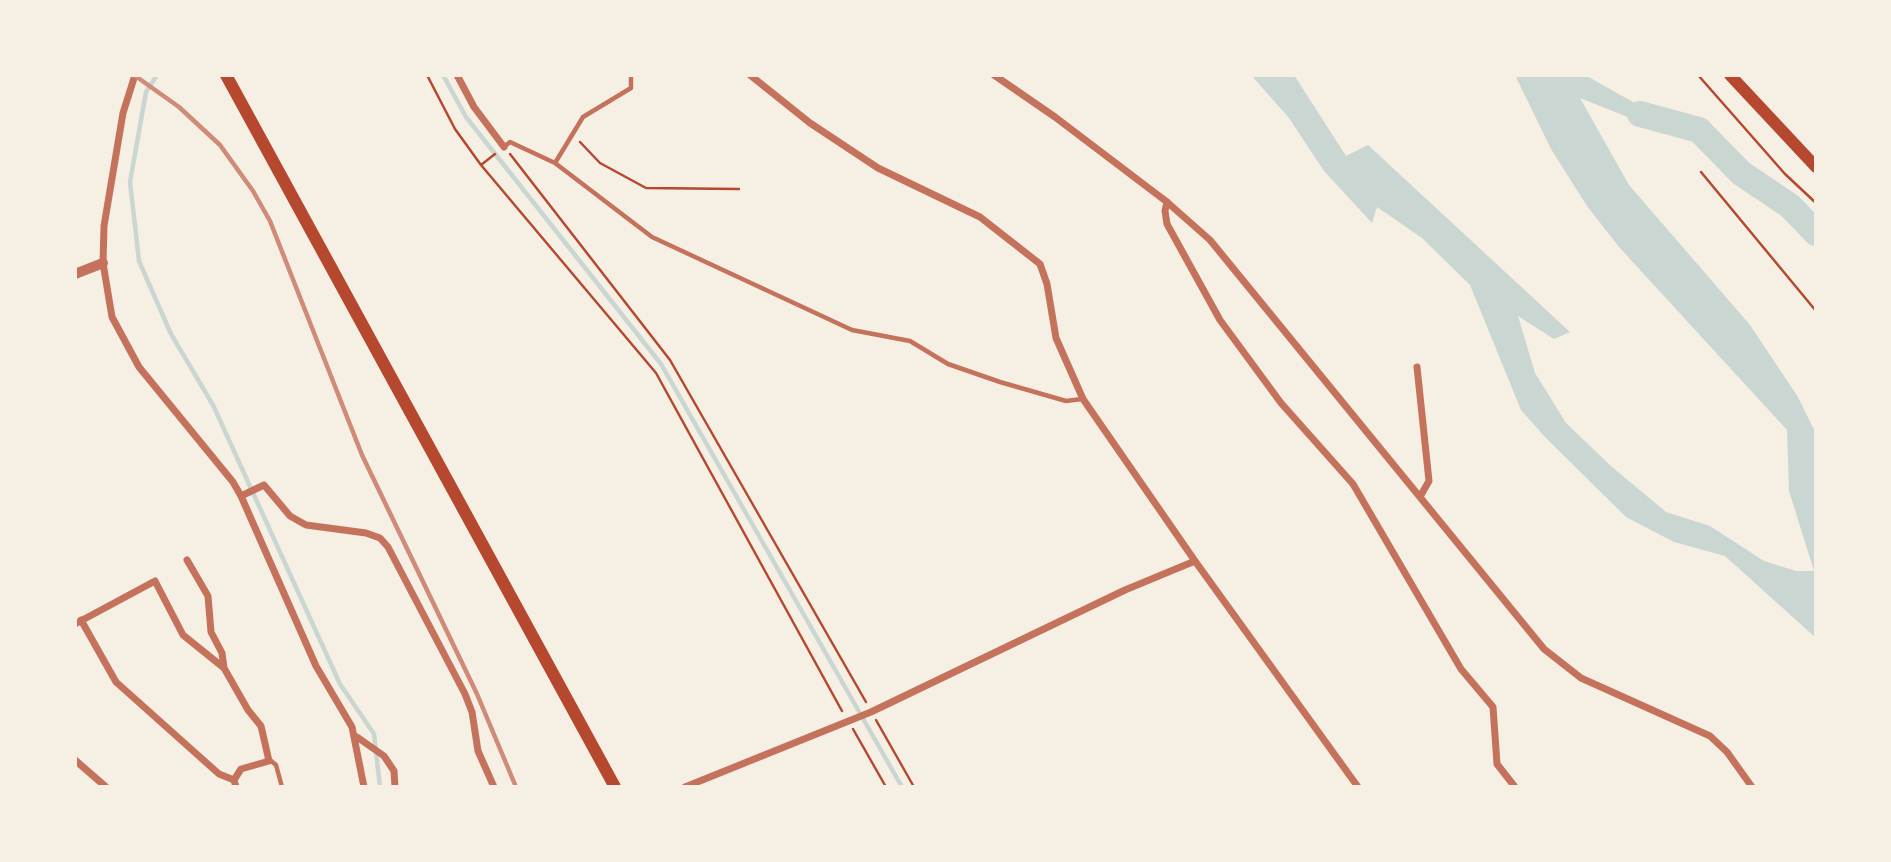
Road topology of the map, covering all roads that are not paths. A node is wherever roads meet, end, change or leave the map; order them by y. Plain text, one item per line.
1 (135, 75) edge
2 (226, 75) edge
3 (457, 75) edge
4 (631, 75) edge
5 (750, 75) edge
6 (994, 75) edge
7 (1730, 75) edge
8 (504, 147) joint
9 (555, 163) junction
10 (1816, 167) edge
11 (1167, 202) junction
12 (103, 263) junction
13 (75, 274) edge
14 (1417, 367) dead end
15 (1083, 399) junction
16 (1421, 495) junction
17 (241, 496) junction
18 (187, 560) dead end
19 (1195, 561) junction
20 (78, 622) edge
21 (224, 668) junction
22 (357, 737) junction
23 (268, 758) junction
24 (75, 760) edge
25 (235, 784) edge
26 (106, 787) edge
27 (282, 787) edge
28 (364, 787) edge
29 (395, 787) edge
30 (494, 787) edge
31 (615, 787) edge
32 (685, 787) edge
33 (1357, 787) edge
34 (1515, 787) edge
35 (1752, 787) edge

1 - 12 street
2 - 31 main road
3 - 8 street
4 - 9 lane
5 - 15 street
6 - 11 street
7 - 10 main road
8 - 9 lane
9 - 15 lane
11 - 16 street
11 - 34 street
12 - 13 street
12 - 17 street
14 - 16 street
15 - 19 street
16 - 35 street
17 - 22 street
17 - 30 street
18 - 21 street
19 - 32 street
19 - 33 street
20 - 21 street
20 - 25 street
21 - 23 street
22 - 28 street
22 - 29 street
23 - 25 street
23 - 27 lane
24 - 26 street

